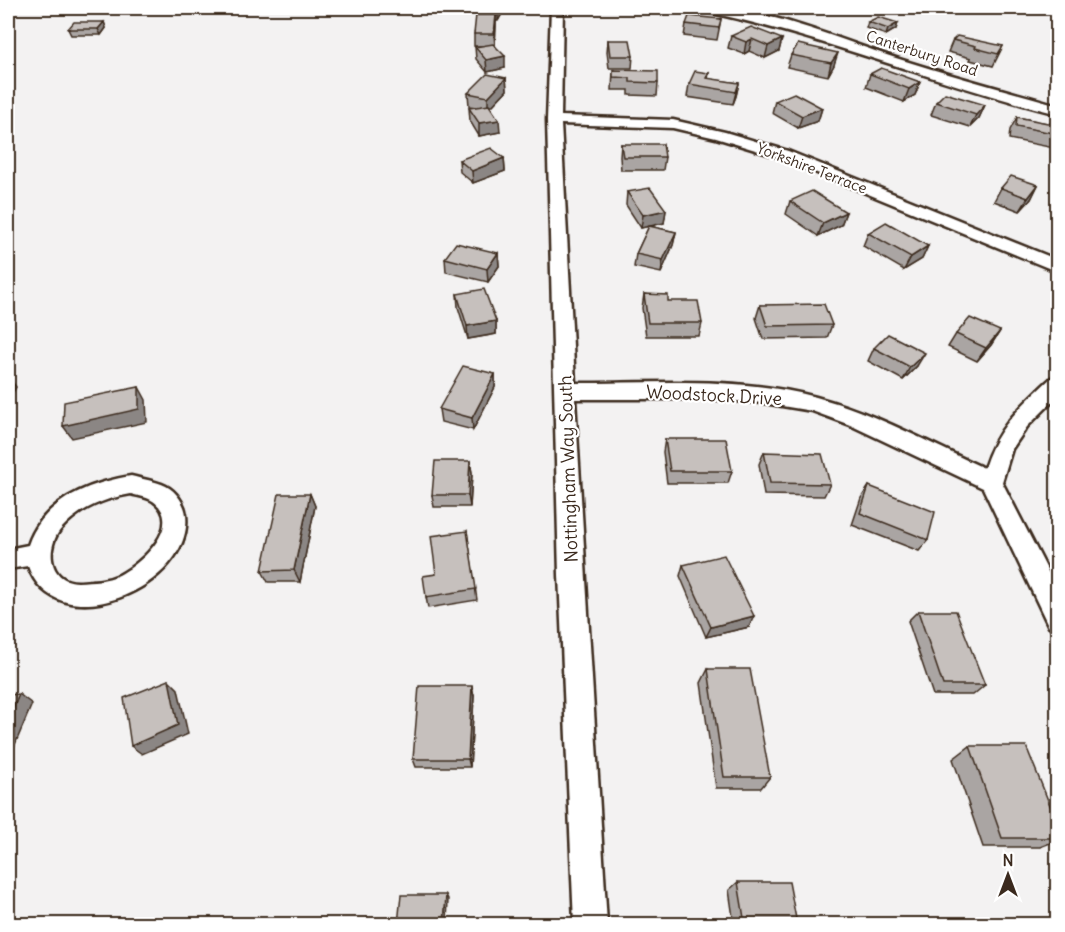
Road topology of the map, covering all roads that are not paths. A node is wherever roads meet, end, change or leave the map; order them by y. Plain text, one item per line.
1 (707, 8) edge
2 (560, 9) edge
3 (1058, 110) edge
4 (555, 120) junction
5 (1058, 267) edge
6 (1058, 383) edge
7 (565, 391) junction
8 (991, 482) junction
9 (39, 554) junction
10 (8, 559) edge
11 (1058, 619) edge
12 (591, 924) edge

1 - 3 street, Canterbury Road
2 - 4 street, Nottingham Way South
4 - 5 street, Yorkshire Terrace
4 - 7 street, Nottingham Way South
6 - 8 street
7 - 8 street, Woodstock Drive
7 - 12 street, Nottingham Way South
8 - 11 street
9 - 9 street
9 - 10 street

